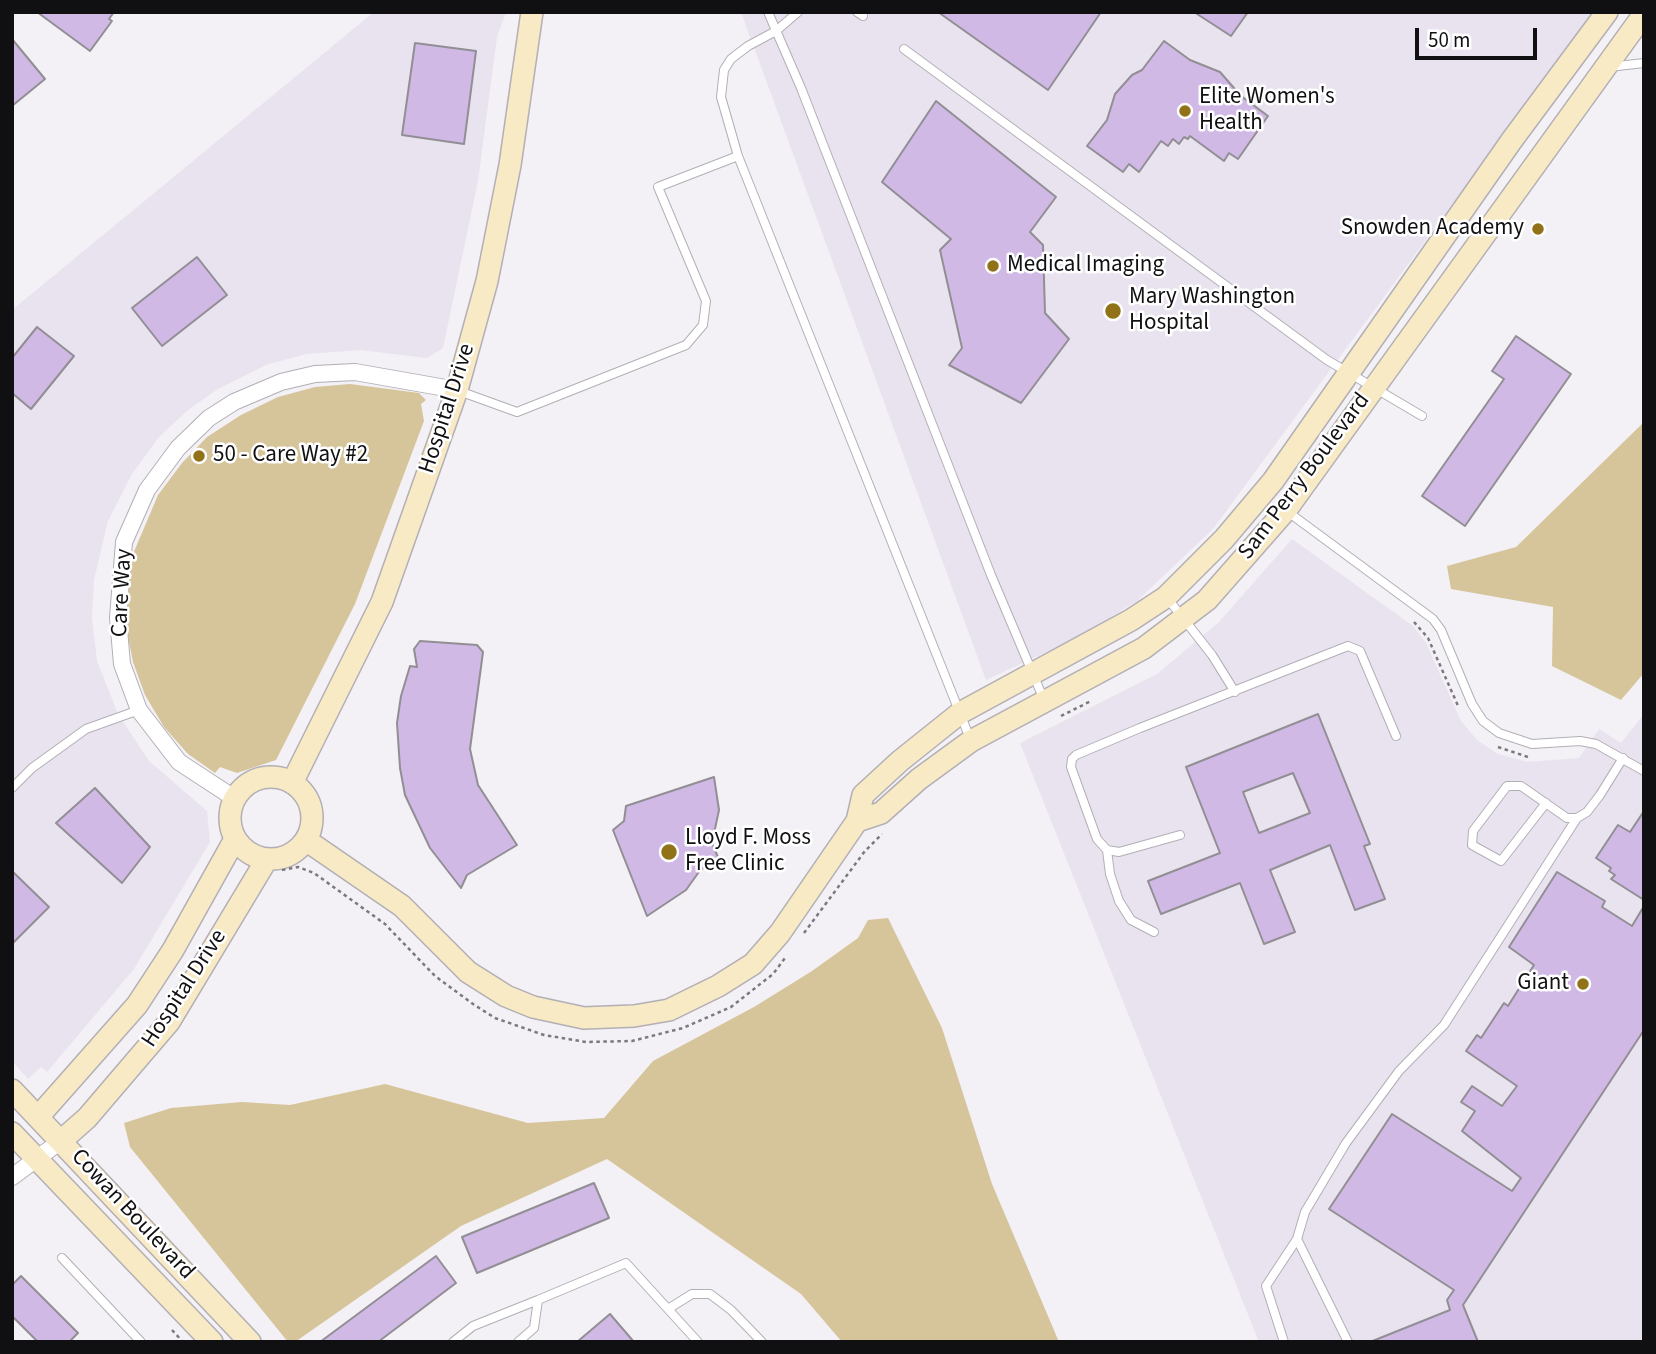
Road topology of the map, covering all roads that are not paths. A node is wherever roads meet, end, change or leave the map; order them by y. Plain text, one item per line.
1 (532, 12) edge
2 (768, 12) edge
3 (798, 12) edge
4 (1607, 12) edge
5 (1644, 14) edge
6 (776, 31) junction
7 (904, 49) dead end
8 (1644, 63) edge
9 (1605, 67) junction
10 (738, 156) junction
11 (1350, 374) junction
12 (1372, 387) junction
13 (457, 390) junction
14 (1422, 416) dead end
15 (1286, 510) junction
16 (1166, 597) junction
17 (1184, 617) junction
18 (1034, 674) junction
19 (1235, 692) junction
20 (139, 710) junction
21 (1051, 710) junction
22 (960, 713) junction
23 (1396, 736) dead end
24 (971, 741) junction
25 (1623, 758) junction
26 (1644, 771) edge
27 (292, 783) junction
28 (12, 788) edge
29 (234, 799) junction
30 (1546, 803) junction
31 (1577, 818) junction
32 (857, 821) junction
33 (1180, 835) dead end
34 (235, 839) junction
35 (306, 840) junction
36 (1107, 850) junction
37 (272, 865) junction
38 (1154, 932) dead end
39 (12, 1090) edge
40 (38, 1116) junction
41 (13, 1137) edge
42 (62, 1140) junction
43 (34, 1157) junction
44 (12, 1177) edge
45 (1297, 1239) junction
46 (62, 1258) dead end
47 (538, 1300) junction
48 (668, 1309) junction
49 (203, 1339) edge
50 (141, 1342) edge
51 (250, 1342) edge
52 (453, 1342) edge
53 (519, 1342) edge
54 (698, 1342) edge
55 (762, 1342) edge
56 (1284, 1342) edge
57 (1348, 1342) edge

1 - 13 street, Hospital Drive
2 - 6 lane
3 - 6 lane
4 - 11 street, Sam Perry Boulevard
5 - 9 street, Sam Perry Boulevard
6 - 10 lane
6 - 18 lane
7 - 11 lane
8 - 9 lane
9 - 12 street, Sam Perry Boulevard
10 - 13 lane
10 - 22 lane
11 - 12 lane
11 - 16 street, Sam Perry Boulevard
12 - 14 lane
12 - 15 street, Sam Perry Boulevard
13 - 20 street, Care Way
13 - 27 street, Hospital Drive
15 - 17 street, Sam Perry Boulevard
15 - 25 lane
16 - 17 lane
16 - 18 street, Sam Perry Boulevard
17 - 19 lane
17 - 21 street, Sam Perry Boulevard
18 - 21 lane
18 - 22 street, Sam Perry Boulevard
19 - 23 lane
19 - 36 lane
20 - 28 lane
20 - 29 street, Care Way
21 - 24 street, Sam Perry Boulevard
22 - 24 lane
22 - 32 street, Sam Perry Boulevard
24 - 32 street, Sam Perry Boulevard
25 - 26 lane
25 - 31 lane
27 - 29 street
27 - 35 street
29 - 34 street
30 - 30 lane
30 - 31 lane
31 - 45 lane
32 - 35 street, Sam Perry Boulevard
33 - 36 lane
34 - 37 street
34 - 40 street, Hospital Drive
35 - 37 street
36 - 38 lane
37 - 42 street, Hospital Drive
39 - 40 street, Cowan Boulevard
40 - 41 street
40 - 42 street, Cowan Boulevard
41 - 43 street, Cowan Boulevard
42 - 43 street
42 - 51 street, Cowan Boulevard
43 - 44 street
43 - 49 street, Cowan Boulevard
45 - 56 lane
45 - 57 lane
46 - 50 lane
47 - 48 lane
47 - 52 lane
47 - 53 lane
48 - 54 lane
48 - 55 lane

